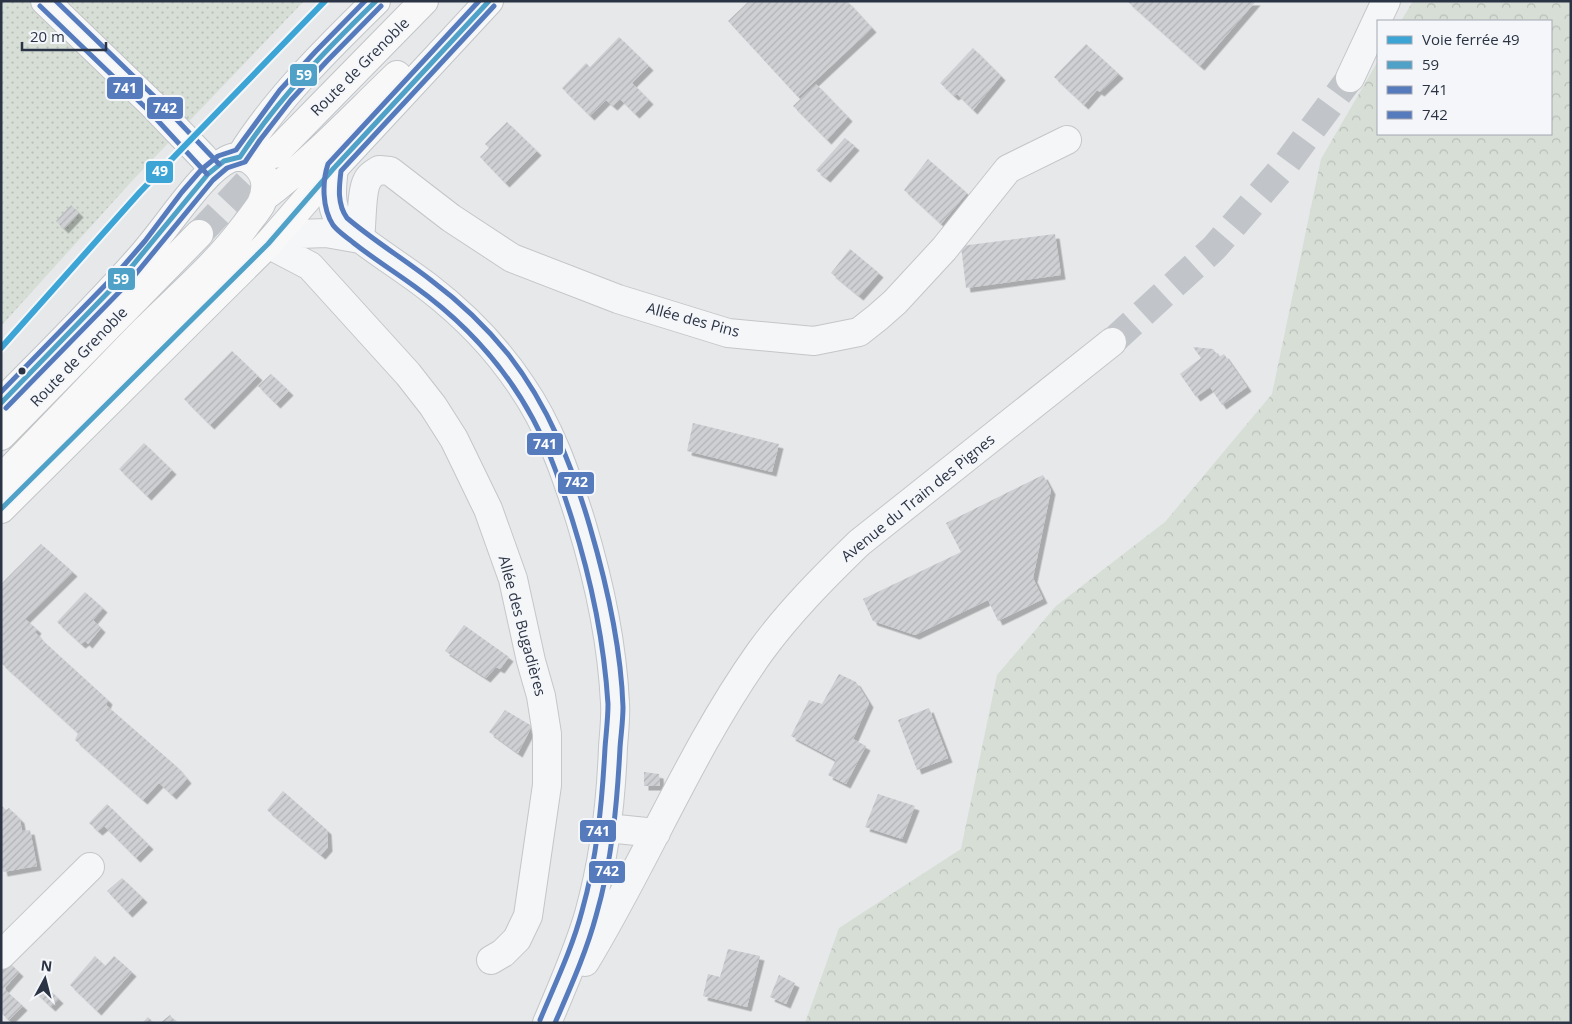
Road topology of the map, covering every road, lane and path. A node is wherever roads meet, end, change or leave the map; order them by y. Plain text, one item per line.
1 (46, 1) edge
2 (376, 1) edge
3 (424, 1) edge
4 (1386, 1) edge
5 (481, 10) edge
6 (1377, 20) edge
7 (1377, 20) edge
8 (1350, 78) tunnel mouth
9 (1068, 140) dead end
10 (274, 154) tunnel mouth
11 (240, 157) junction
12 (334, 168) junction
13 (213, 169) junction
14 (262, 201) junction
15 (199, 234) tunnel mouth
16 (360, 239) junction
17 (268, 244) junction
18 (1112, 342) tunnel mouth
19 (1, 403) edge
20 (1, 436) edge
21 (1, 479) edge
22 (1, 509) edge
23 (607, 828) junction
24 (656, 833) junction
25 (90, 867) dead end
26 (1, 955) edge
27 (491, 960) dead end
28 (547, 1023) edge

1 - 13 main road
2 - 11 main road
3 - 10 main road, Route de Grenoble
4 - 6 street
5 - 12 main road
5 - 14 main road
7 - 8 street
9 - 16 street, Allée des Pins
11 - 13 main road
11 - 14 main road
12 - 16 street
12 - 17 main road
13 - 19 main road
14 - 17 main road
14 - 21 main road
15 - 20 main road, Route de Grenoble
16 - 17 street
16 - 23 street
17 - 22 main road
17 - 27 street, Allée des Bugadières
18 - 24 street, Avenue du Train des Pignes
23 - 24 street
23 - 28 street
24 - 28 street, Avenue du Train des Pignes
25 - 26 street

